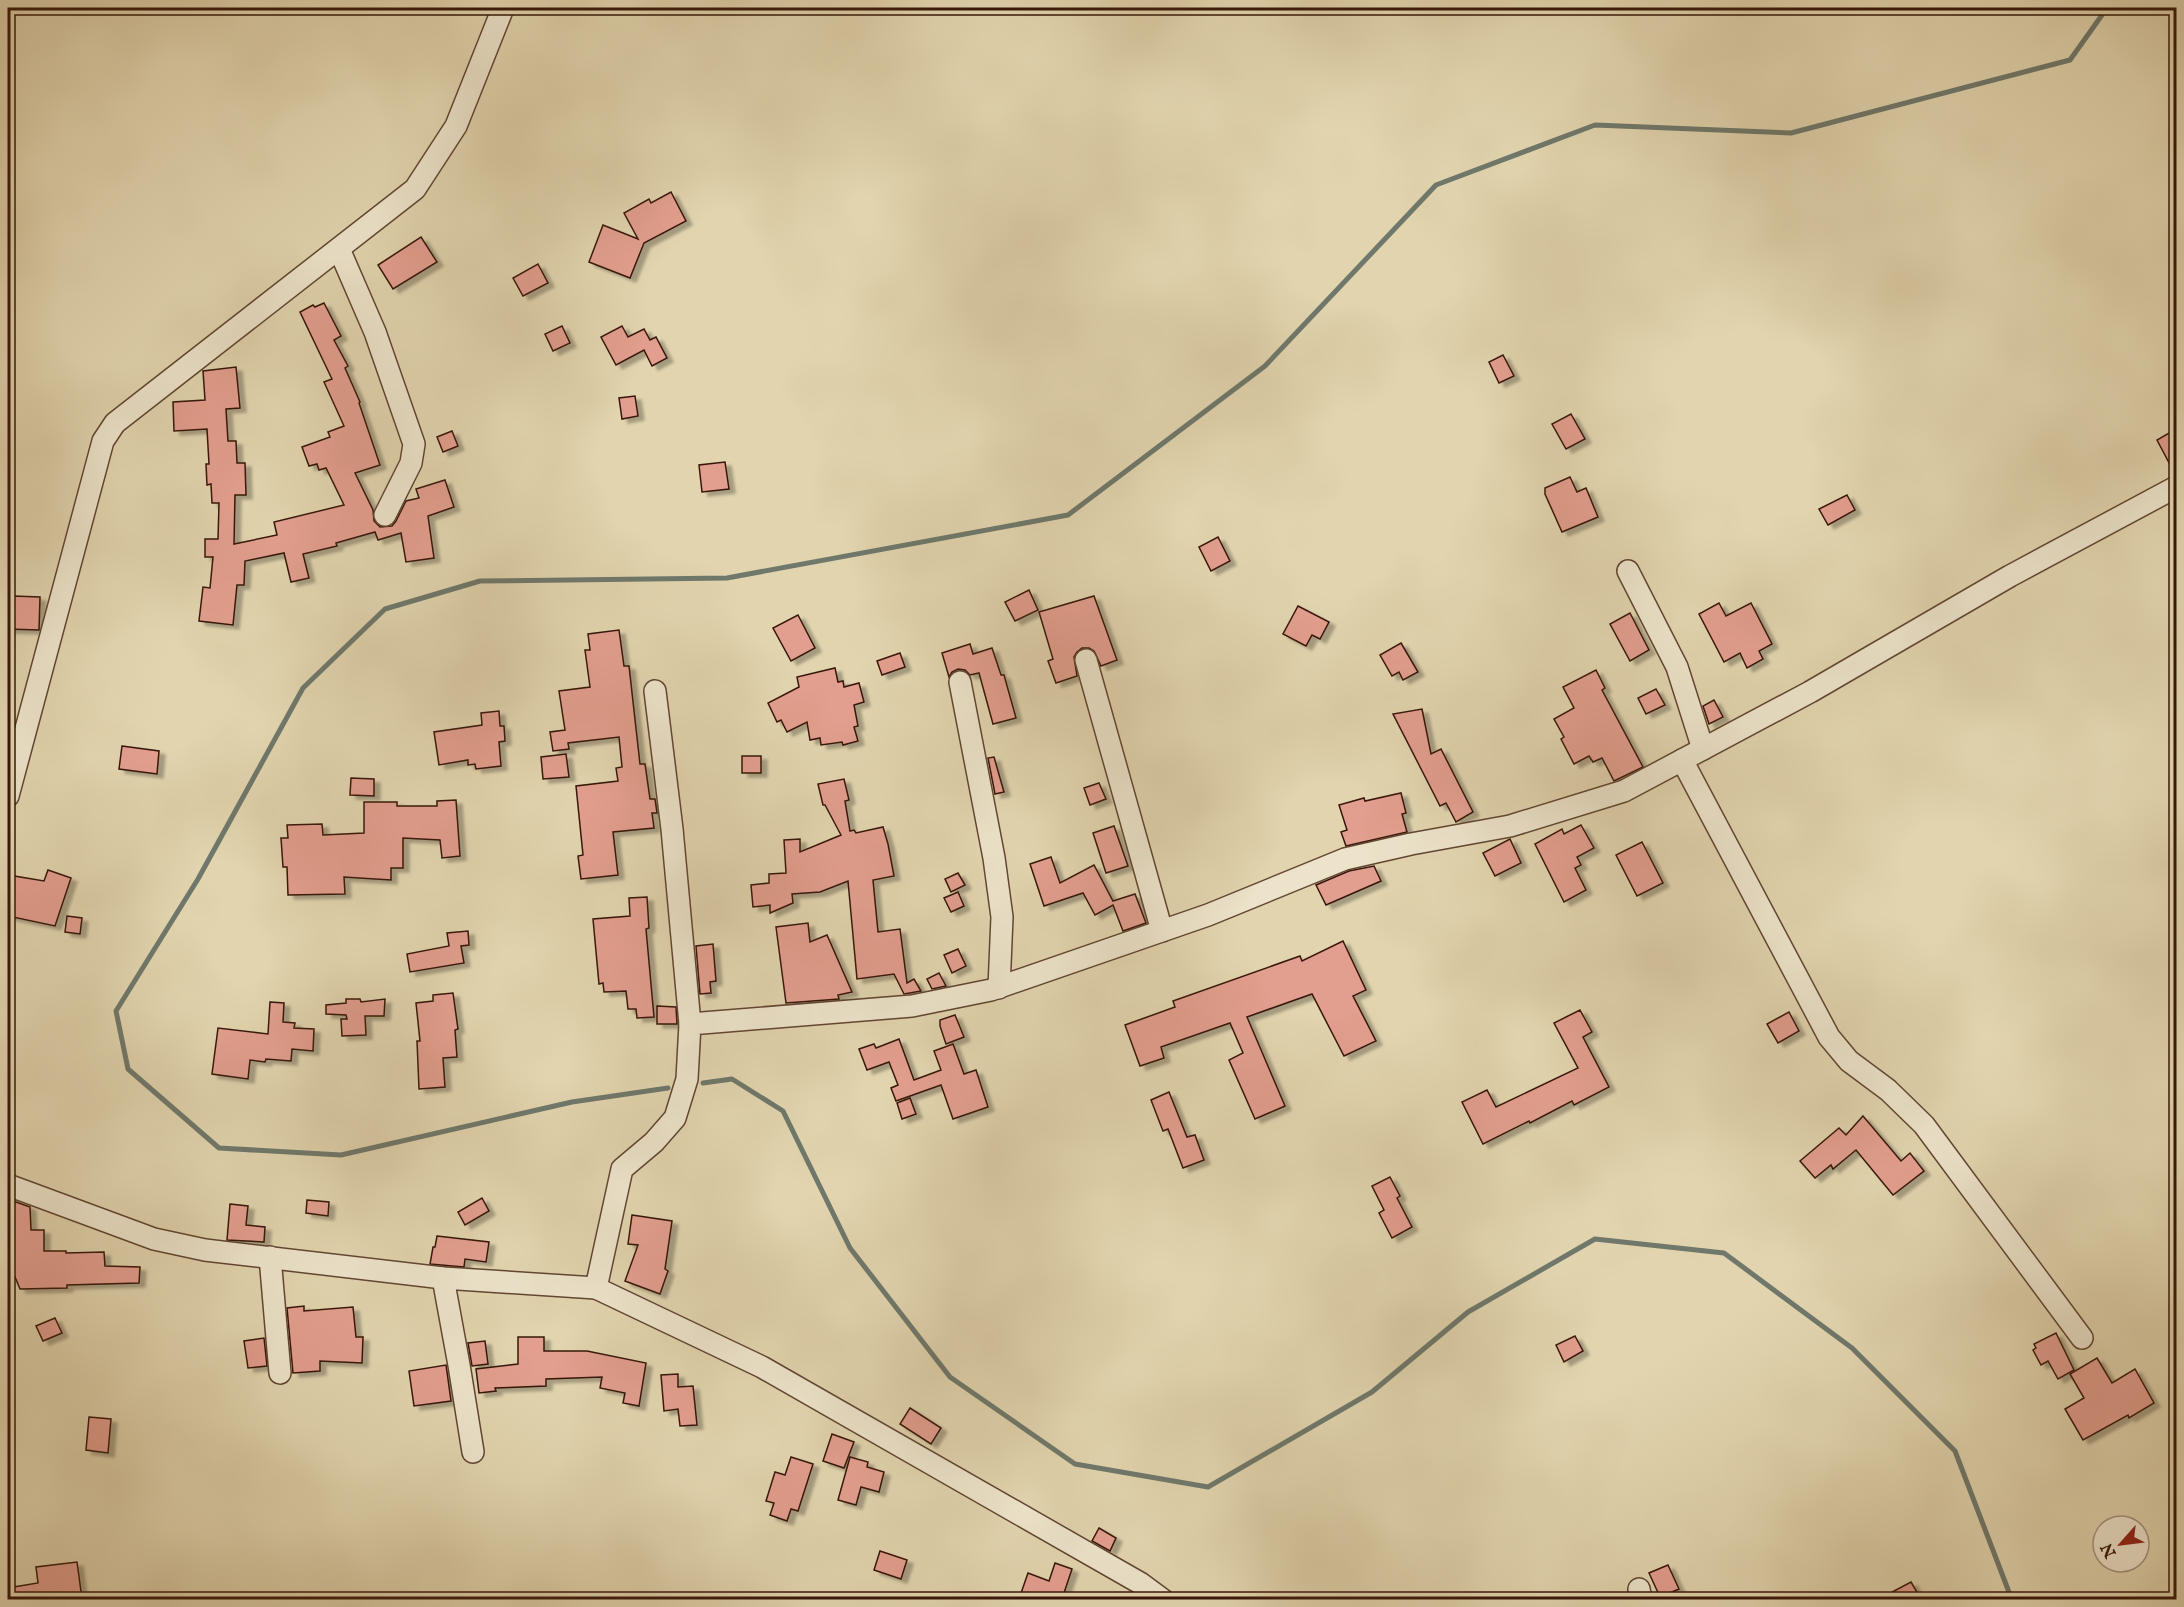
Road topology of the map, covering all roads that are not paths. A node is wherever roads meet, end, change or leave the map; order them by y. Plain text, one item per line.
1 (503, 8) edge
2 (339, 249) junction
3 (2176, 487) edge
4 (385, 515) dead end
5 (1628, 571) dead end
6 (1086, 660) dead end
7 (960, 682) dead end
8 (655, 691) dead end
9 (1703, 749) junction
10 (1682, 760) junction
11 (8, 796) edge
12 (1162, 931) junction
13 (999, 988) junction
14 (689, 1033) junction
15 (8, 1185) edge
16 (270, 1257) junction
17 (443, 1278) junction
18 (596, 1288) junction
19 (2082, 1338) dead end
20 (280, 1373) dead end
21 (473, 1452) dead end
22 (1136, 1591) edge
23 (1163, 1599) edge

1 - 2 street
2 - 4 street
2 - 11 street
3 - 9 street
5 - 9 street
6 - 12 street
7 - 13 street
8 - 14 street
9 - 10 street
10 - 12 street
10 - 19 street
12 - 13 street
13 - 14 street
14 - 18 street
15 - 16 street
16 - 17 street
16 - 20 street
17 - 18 street
17 - 21 street
18 - 22 street
22 - 23 street

